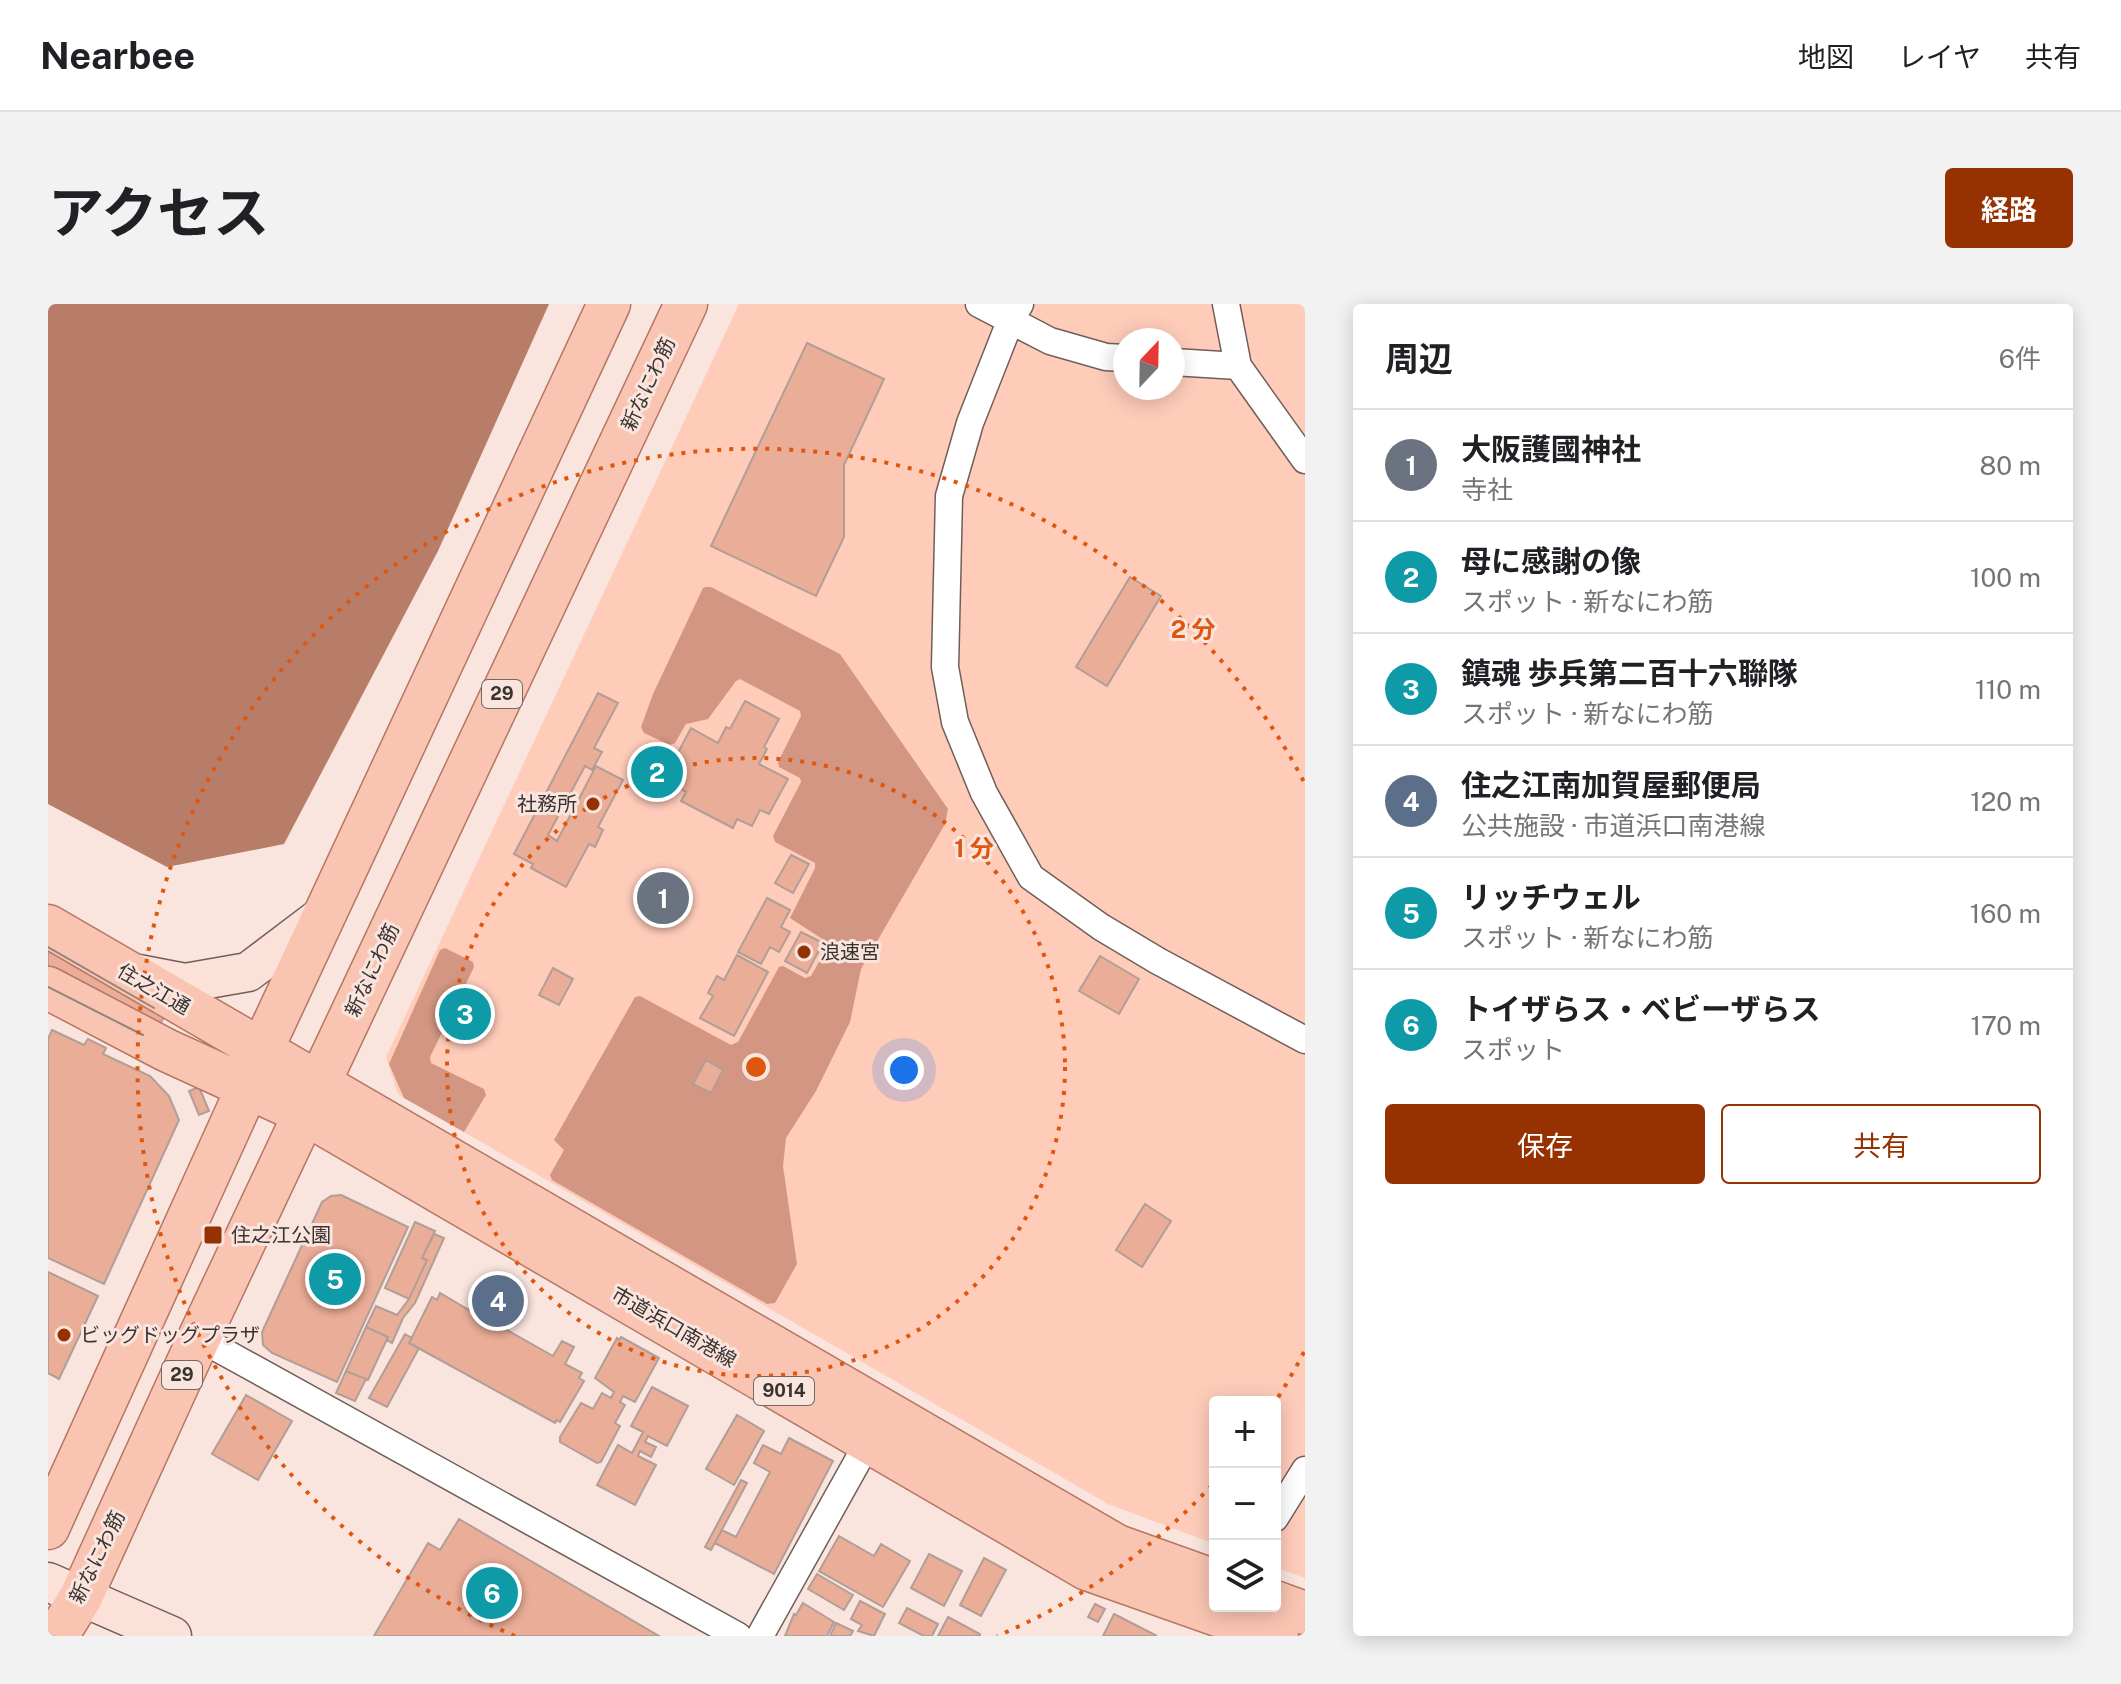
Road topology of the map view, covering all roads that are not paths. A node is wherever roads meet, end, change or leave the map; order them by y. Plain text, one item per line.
1 (609, 304) edge
2 (686, 304) edge
3 (979, 304) edge
4 (1226, 304) edge
5 (1015, 311) edge
6 (1113, 357) edge
7 (1185, 363) edge
8 (1238, 366) junction
9 (1305, 460) edge
10 (326, 913) junction
11 (48, 926) edge
12 (123, 971) junction
13 (48, 989) edge
14 (1305, 1040) edge
15 (255, 1068) junction
16 (312, 1099) junction
17 (199, 1338) junction
18 (877, 1426) junction
19 (1305, 1470) edge
20 (1281, 1508) edge
21 (48, 1528) edge
22 (1209, 1579) edge
23 (64, 1589) edge
24 (1281, 1604) edge
25 (1305, 1613) edge
26 (57, 1636) edge
27 (172, 1636) edge
28 (738, 1636) edge
29 (760, 1636) edge
30 (1277, 1636) edge

1 - 10 main road
2 - 16 main road, 新なにわ筋 / 29
3 - 5 street
4 - 8 street
5 - 6 street
5 - 14 street
7 - 8 street
8 - 9 street
10 - 12 street
10 - 15 main road
11 - 12 main road, 住之江通
12 - 15 main road, 住之江通
13 - 15 main road
15 - 16 main road, 市道浜口南港線 / 9014
15 - 21 main road
16 - 17 main road, 新なにわ筋 / 29
16 - 18 main road, 市道浜口南港線 / 9014
17 - 23 main road, 新なにわ筋 / 29
17 - 28 street
18 - 22 main road, 市道浜口南港線 / 9014
18 - 29 street
18 - 30 main road, 市道浜口南港線 / 9014
19 - 20 street
23 - 26 main road, 新なにわ筋 / 29
23 - 27 street
24 - 25 main road

